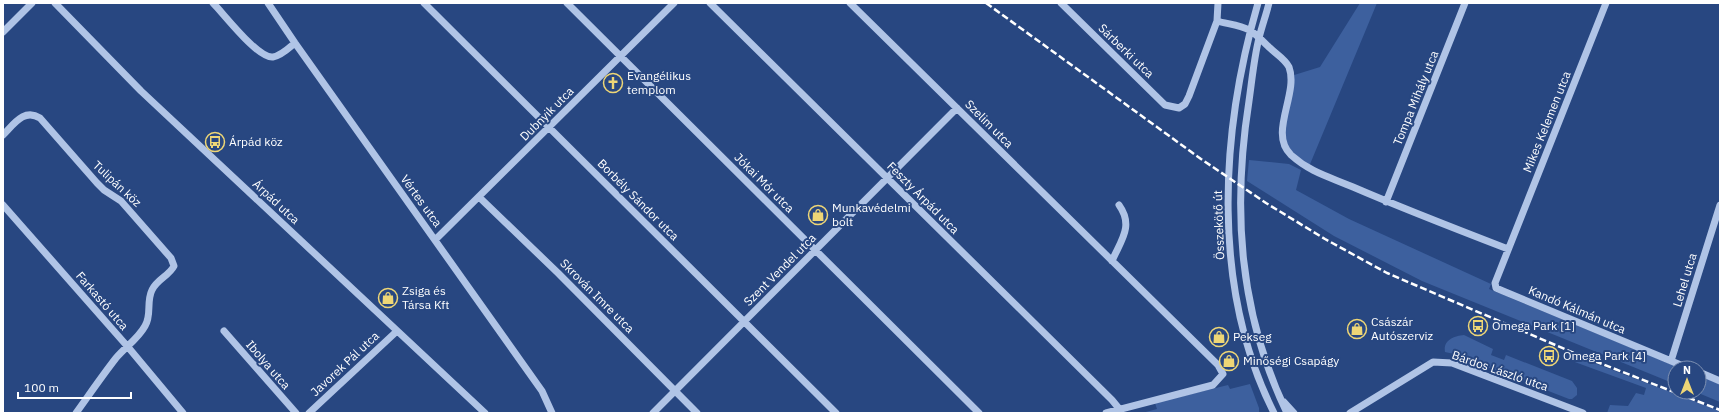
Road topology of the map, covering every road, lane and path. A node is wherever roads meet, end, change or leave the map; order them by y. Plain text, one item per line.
1 (32, 3) edge
2 (55, 3) edge
3 (213, 3) edge
4 (268, 3) edge
5 (424, 3) edge
6 (567, 3) edge
7 (674, 3) edge
8 (710, 3) edge
9 (850, 3) edge
10 (1060, 3) edge
11 (1218, 3) edge
12 (1258, 3) edge
13 (1270, 3) edge
14 (1466, 3) edge
15 (1606, 3) edge
16 (1217, 21) junction
17 (1250, 30) junction
18 (3, 32) edge
19 (1259, 39) junction
20 (295, 43) junction
21 (620, 56) junction
22 (957, 108) junction
23 (549, 127) junction
24 (3, 135) edge
25 (887, 178) junction
26 (479, 197) junction
27 (1386, 202) junction
28 (3, 205) edge
29 (1119, 205) dead end
30 (1720, 205) edge
31 (435, 240) junction
32 (1508, 249) junction
33 (816, 250) junction
34 (1112, 261) junction
35 (744, 321) junction
36 (224, 331) dead end
37 (397, 331) junction
38 (128, 347) junction
39 (1670, 360) edge
40 (1672, 360) edge
41 (1707, 375) edge
42 (1720, 381) edge
43 (675, 391) junction
44 (1279, 396) junction
45 (1268, 400) junction
46 (1121, 411) edge
47 (1579, 412) edge
48 (76, 413) edge
49 (183, 413) edge
50 (296, 413) edge
51 (309, 413) edge
52 (485, 413) edge
53 (552, 413) edge
54 (653, 413) edge
55 (697, 413) edge
56 (836, 413) edge
57 (979, 413) edge
58 (1106, 413) edge
59 (1267, 413) edge
60 (1274, 413) edge
61 (1287, 413) edge
62 (1294, 413) edge
63 (1350, 413) edge

1 - 18 street
2 - 37 street, Árpád utca
3 - 20 street
4 - 20 street, Vértes utca
5 - 23 street, Borbély Sándor utca
6 - 21 street, Jókai Mór utca
7 - 21 street, Dubnyik utca
8 - 25 street, Feszty Árpád utca
9 - 22 street, Szelim utca
10 - 16 street, Sárberki utca
11 - 16 street
12 - 17 street, Összekötő út
13 - 19 street, Összekötő út
14 - 27 street, Tompa Mihály utca
15 - 32 street, Mikes Kelemen utca
16 - 17 street
17 - 19 street
17 - 45 street, Összekötő út
19 - 27 street
19 - 44 street, Összekötő út
20 - 31 street, Vértes utca
21 - 23 street, Dubnyik utca
21 - 33 street, Jókai Mór utca
22 - 25 street, Szent Vendel utca
22 - 34 street, Szelim utca
23 - 26 street, Dubnyik utca
23 - 35 street, Borbély Sándor utca
24 - 38 street, Tulipán köz
25 - 33 street, Szent Vendel utca
25 - 46 street, Feszty Árpád utca
26 - 31 street, Dubnyik utca
26 - 43 street, Skrován Imre utca
27 - 32 street
28 - 38 street, Farkastó utca
29 - 34 street
30 - 40 street, Lehel utca
31 - 53 street, Vértes utca
32 - 39 street, Kandó Kálmán utca
33 - 35 street, Szent Vendel utca
33 - 57 street, Jókai Mór utca
34 - 46 street, Szelim utca
35 - 43 street, Szent Vendel utca
35 - 56 street, Borbély Sándor utca
36 - 50 street, Ibolya utca
37 - 51 street, Javorek Pál utca
37 - 52 street, Árpád utca
38 - 48 street
38 - 49 street, Farkastó utca
41 - 42 street
43 - 54 street, Szent Vendel utca
43 - 55 street, Skrován Imre utca
44 - 61 street, Összekötő út
44 - 62 street
45 - 59 street
45 - 60 street, Összekötő út
46 - 58 street
47 - 63 street, Bárdos László utca

